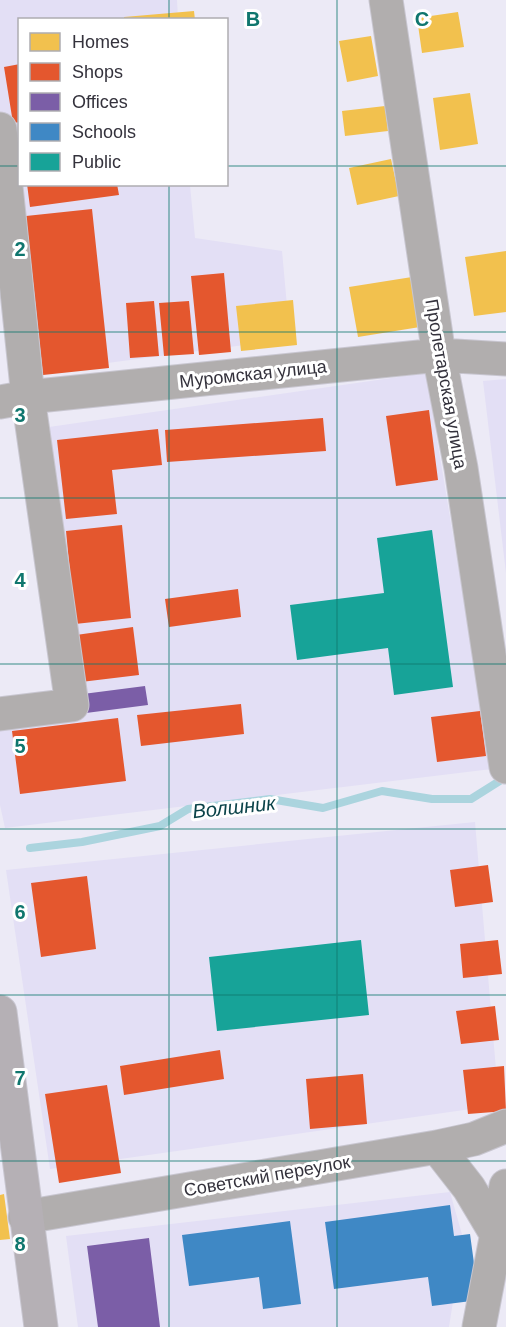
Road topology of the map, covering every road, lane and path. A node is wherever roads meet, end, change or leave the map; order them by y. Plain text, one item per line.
1 (386, 0) edge
2 (0, 129) edge
3 (439, 355) junction
4 (506, 359) edge
5 (14, 400) edge
6 (0, 714) edge
7 (506, 767) edge
8 (0, 1012) edge
9 (506, 1126) edge
10 (437, 1147) junction
11 (506, 1186) edge
12 (25, 1217) junction
13 (497, 1235) junction
14 (41, 1327) edge
15 (479, 1327) edge

1 - 3 street, Пролетарская улица
2 - 5 street
3 - 4 street, Муромская улица
3 - 5 street, Муромская улица
3 - 7 street, Пролетарская улица
5 - 6 street
8 - 12 main road
9 - 10 street, Советский переулок
10 - 12 street, Советский переулок
10 - 13 street
11 - 13 street
12 - 14 main road
13 - 15 street

